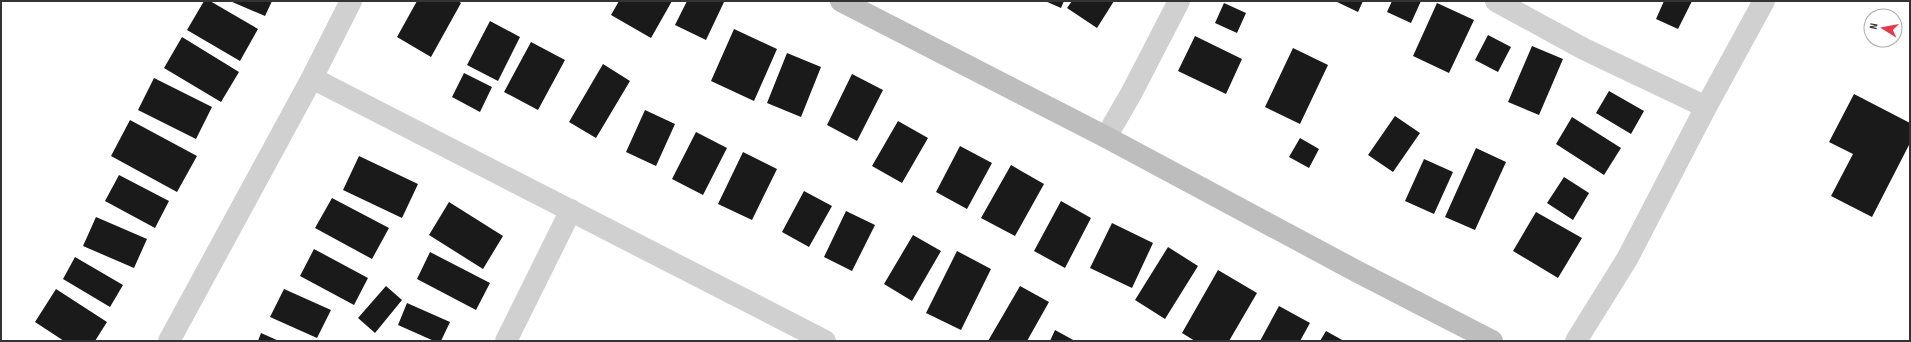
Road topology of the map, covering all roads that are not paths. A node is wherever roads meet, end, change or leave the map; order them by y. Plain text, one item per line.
1 (351, 1) edge
2 (841, 1) edge
3 (1179, 1) edge
4 (1496, 1) edge
5 (1764, 1) edge
6 (312, 78) junction
7 (1706, 107) junction
8 (1106, 137) junction
9 (571, 210) junction
10 (170, 341) edge
11 (506, 341) edge
12 (825, 341) edge
13 (1492, 341) edge
14 (1576, 341) edge

1 - 6 street
2 - 8 street
3 - 8 street
4 - 7 street
5 - 7 street
6 - 9 street
6 - 10 street
7 - 14 street
8 - 13 street
9 - 11 street
9 - 12 street

